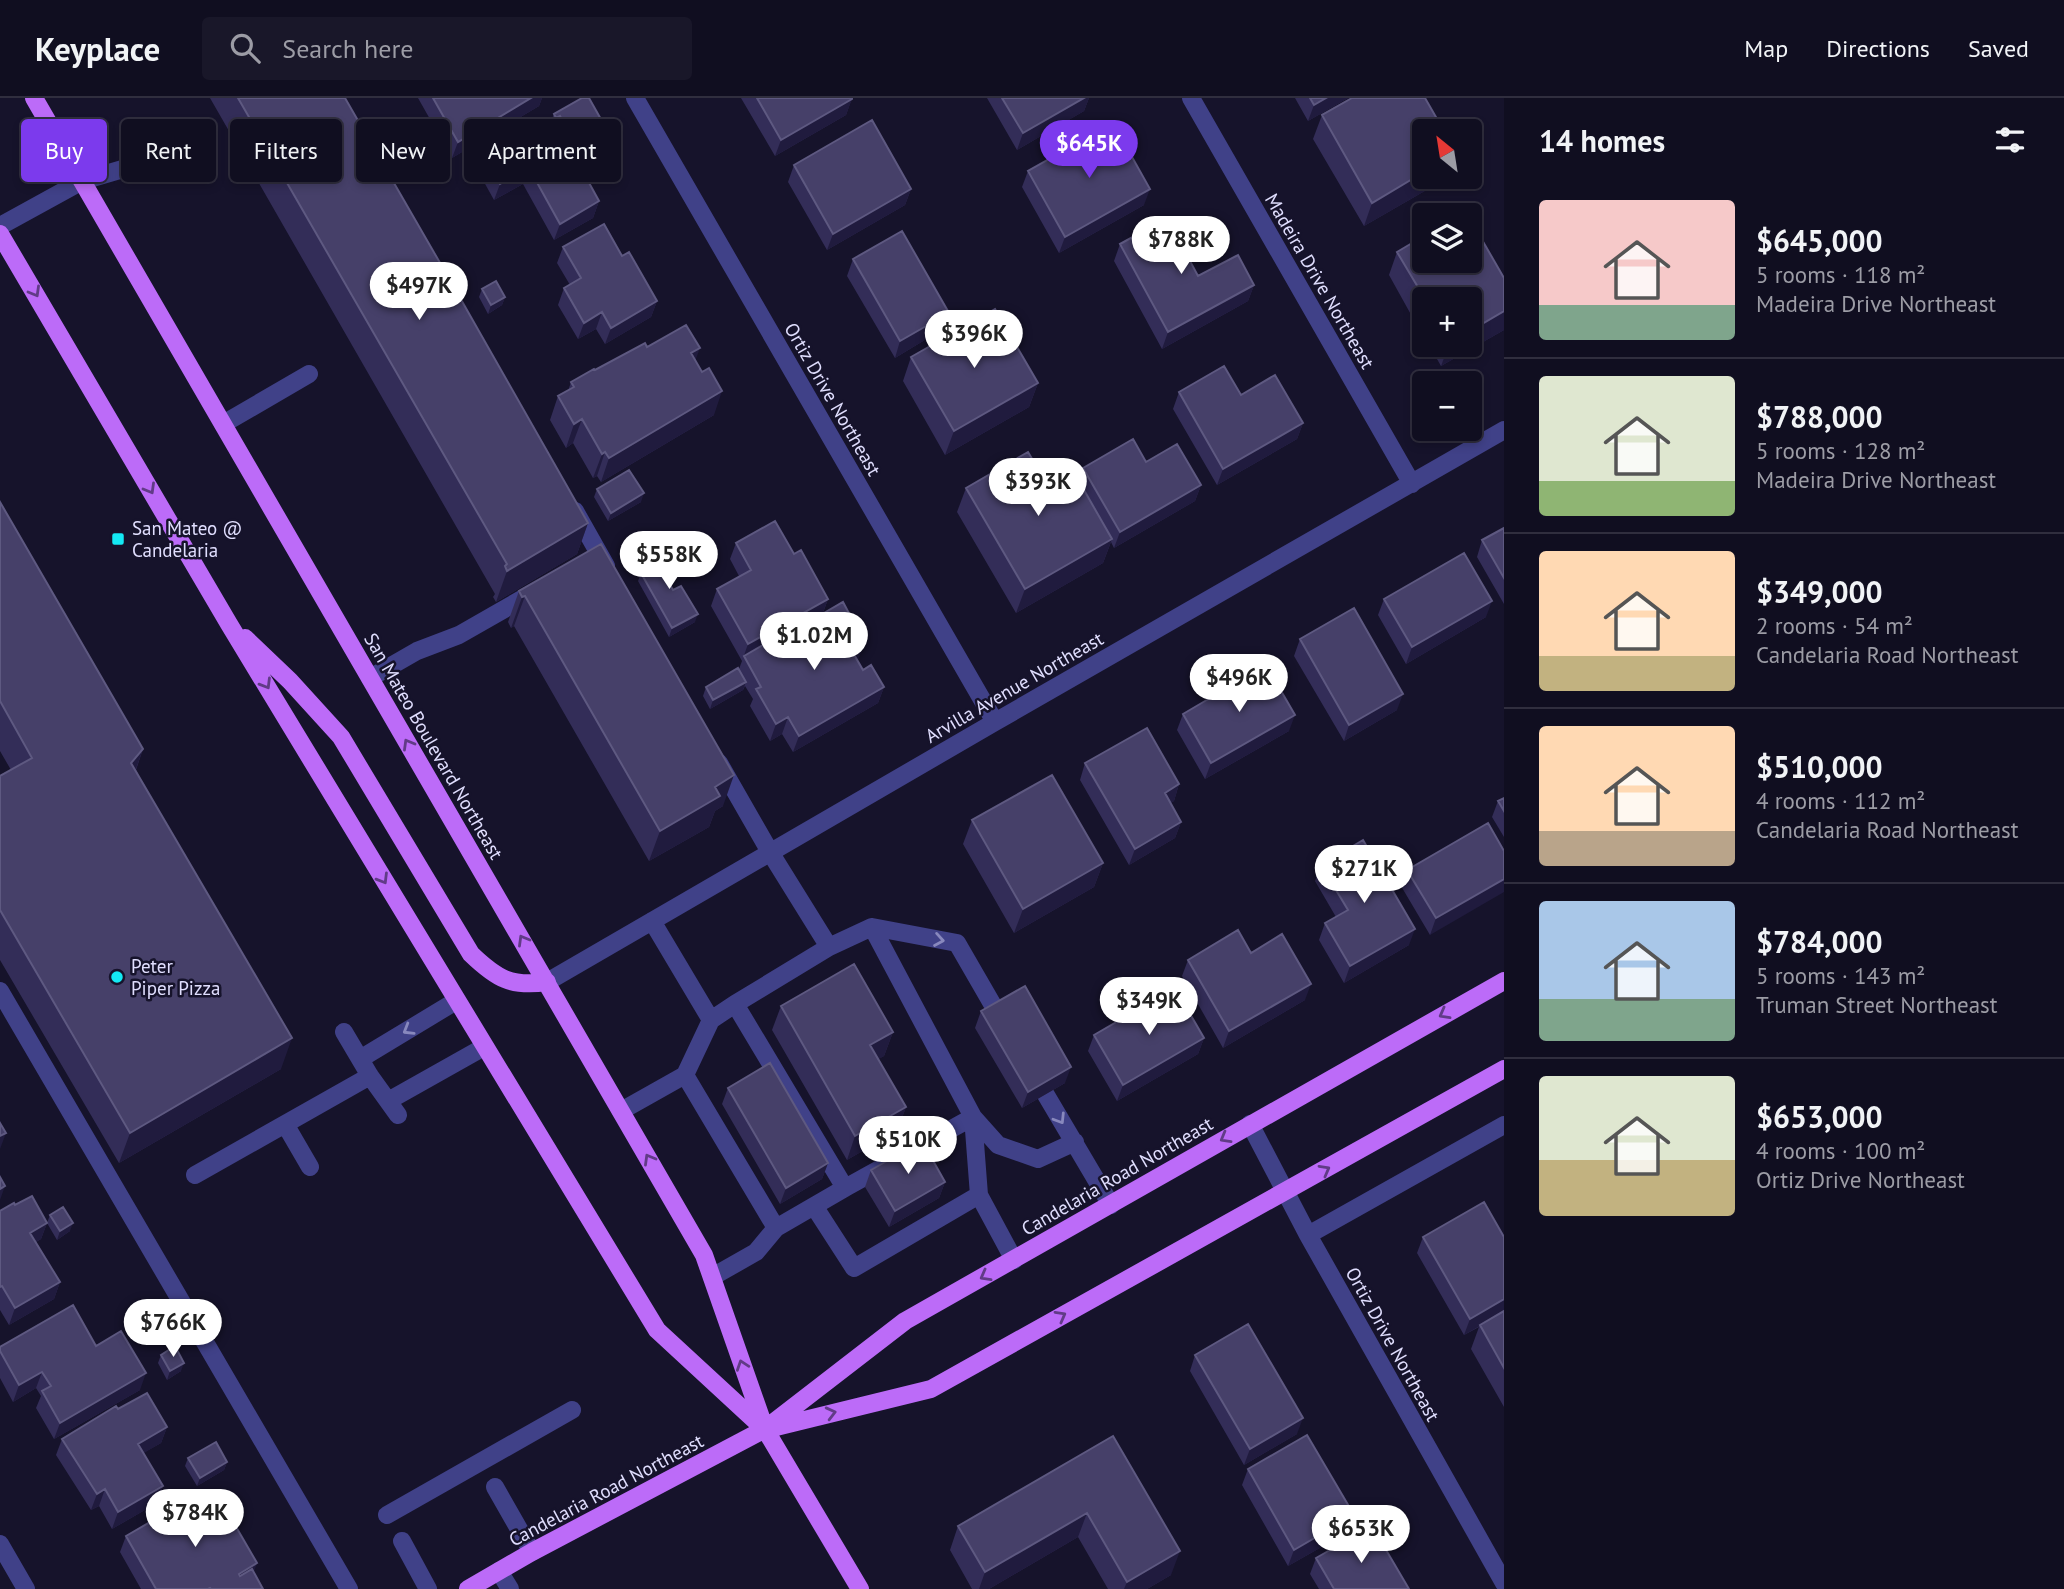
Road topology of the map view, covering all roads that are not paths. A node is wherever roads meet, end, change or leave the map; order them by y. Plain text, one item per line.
1 (34, 98) edge
2 (635, 98) edge
3 (1191, 98) edge
4 (46, 119) edge
5 (80, 182) edge
6 (83, 182) edge
7 (0, 226) edge
8 (0, 234) edge
9 (309, 374) dead end
10 (223, 424) junction
11 (1504, 430) edge
12 (1412, 484) junction
13 (565, 494) edge
14 (612, 577) edge
15 (544, 587) edge
16 (229, 624) junction
17 (370, 678) junction
18 (995, 722) junction
19 (707, 742) edge
20 (770, 852) junction
21 (652, 921) junction
22 (872, 928) junction
23 (830, 947) junction
24 (1504, 981) edge
25 (547, 982) junction
26 (0, 991) edge
27 (456, 1001) junction
28 (735, 1004) junction
29 (998, 1014) edge
30 (711, 1020) junction
31 (344, 1032) dead end
32 (484, 1046) junction
33 (360, 1059) junction
34 (1504, 1069) edge
35 (685, 1075) junction
36 (370, 1076) junction
37 (1046, 1095) edge
38 (621, 1111) junction
39 (972, 1118) junction
40 (1250, 1124) junction
41 (285, 1125) junction
42 (1504, 1125) edge
43 (1075, 1142) junction
44 (310, 1167) dead end
45 (195, 1175) dead end
46 (845, 1188) junction
47 (1285, 1192) junction
48 (979, 1195) junction
49 (1111, 1205) junction
50 (814, 1206) junction
51 (776, 1228) junction
52 (1308, 1235) junction
53 (1014, 1260) junction
54 (712, 1278) junction
55 (572, 1410) dead end
56 (765, 1429) junction
57 (495, 1487) dead end
58 (387, 1515) dead end
59 (402, 1541) dead end
60 (0, 1544) edge
61 (532, 1552) junction
62 (499, 1571) junction
63 (1504, 1583) edge
64 (26, 1589) edge
65 (349, 1589) edge
66 (428, 1589) edge
67 (468, 1589) edge
68 (509, 1589) edge
69 (860, 1589) edge

1 - 4 main road, San Mateo Boulevard Northeast
2 - 18 street, Ortiz Drive Northeast
3 - 12 street, Madeira Drive Northeast
5 - 7 street
6 - 10 main road, San Mateo Boulevard Northeast
8 -> 16 main road, San Mateo Boulevard Northeast
9 - 10 street
10 - 17 main road, San Mateo Boulevard Northeast
11 - 12 street, Arvilla Avenue Northeast
12 - 18 street, Arvilla Avenue Northeast
13 - 14 street
15 - 17 street
16 - 25 main road
16 -> 27 main road, San Mateo Boulevard Northeast
25 -> 17 main road, San Mateo Boulevard Northeast
18 - 20 street, Arvilla Avenue Northeast
19 - 20 street
20 - 21 street, Arvilla Avenue Northeast
20 - 23 street
21 - 25 street, Arvilla Avenue Northeast
21 - 30 street
22 - 23 street
22 -> 29 street
22 - 39 street
23 - 28 street
24 -> 40 main road, Candelaria Road Northeast
25 - 38 main road, San Mateo Boulevard Northeast
26 - 65 street
27 - 32 main road, San Mateo Boulevard Northeast
27 -> 33 street
28 - 30 street
28 - 46 street
30 - 35 street
31 - 33 street
32 - 36 street
32 - 56 main road, San Mateo Boulevard Northeast
33 - 36 street
47 -> 34 main road, Candelaria Road Northeast
35 - 38 street
35 - 51 street
36 - 41 street
37 -> 43 street
54 -> 38 main road, San Mateo Boulevard Northeast
39 - 43 street
39 - 46 street
39 - 48 street
40 - 47 street, Ortiz Drive Northeast
40 -> 49 main road, Candelaria Road Northeast
41 - 44 street
41 - 45 street
42 - 52 street
43 - 49 street
46 - 50 street
47 - 52 street, Ortiz Drive Northeast
56 -> 47 main road, Candelaria Road Northeast
48 - 50 street
48 - 53 street
49 - 53 main road, Candelaria Road Northeast
50 - 51 street
51 - 54 street
52 - 63 street, Ortiz Drive Northeast
53 -> 56 main road, Candelaria Road Northeast
56 -> 54 main road, San Mateo Boulevard Northeast
55 - 58 street
56 - 61 main road, Candelaria Road Northeast
56 - 69 main road, San Mateo Boulevard Northeast
57 - 61 street
59 - 66 street
60 - 64 street
61 - 62 main road, Candelaria Road Northeast
62 - 67 main road, Candelaria Road Northeast
62 - 68 street

